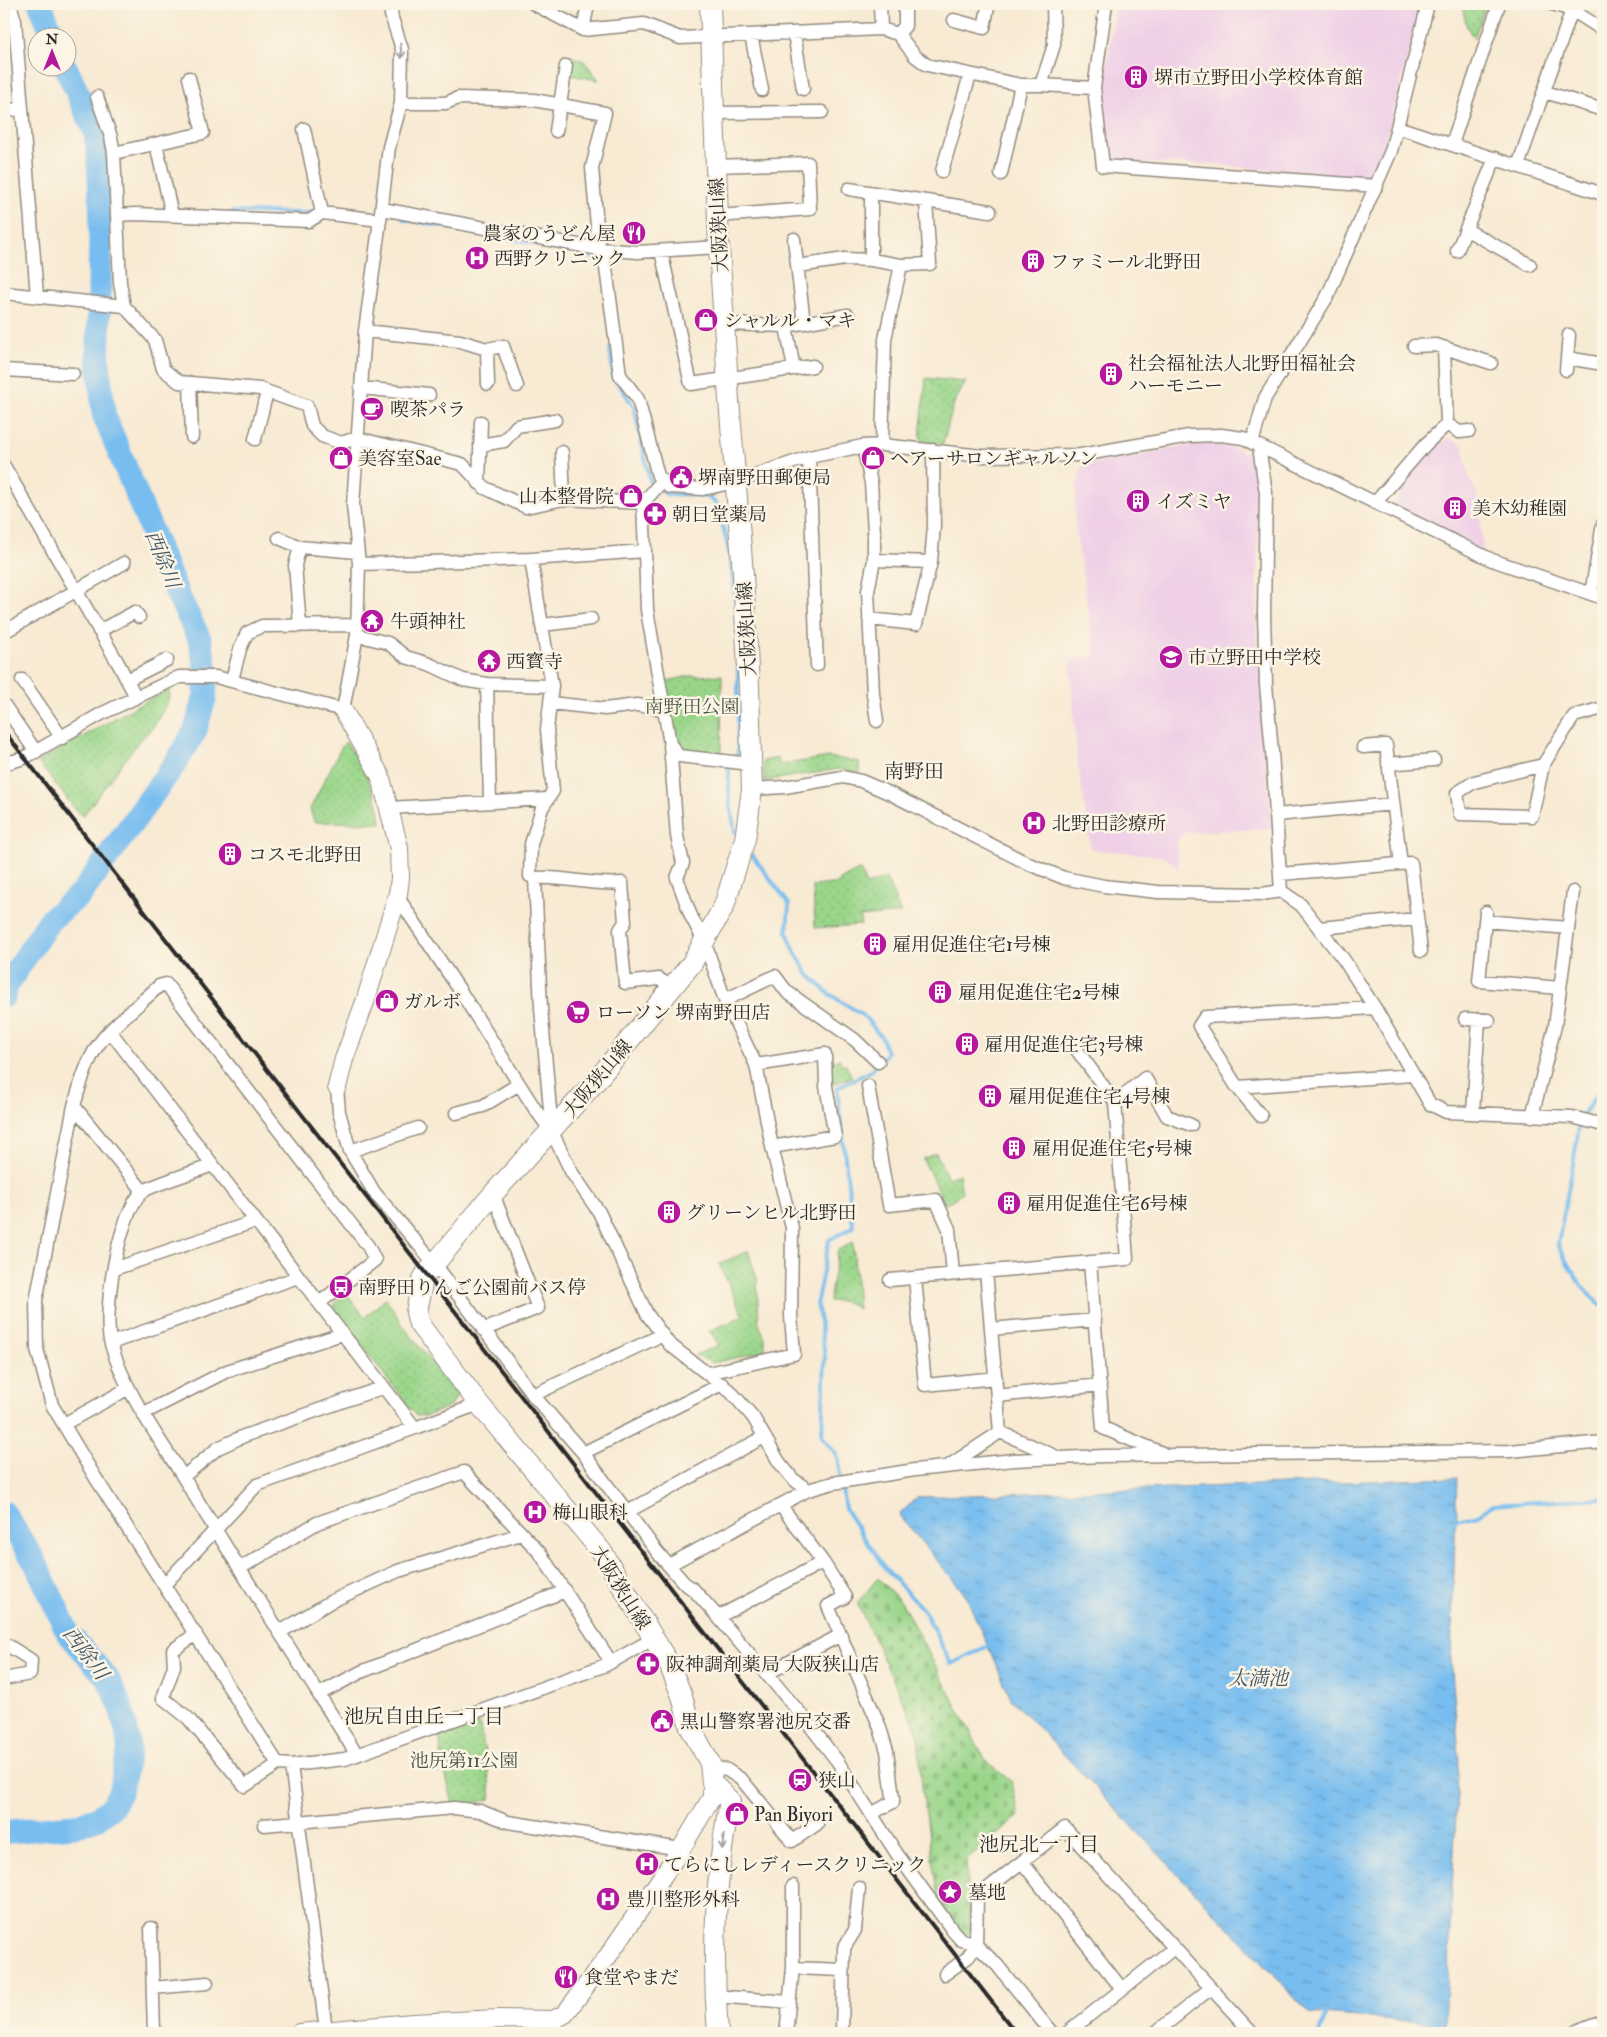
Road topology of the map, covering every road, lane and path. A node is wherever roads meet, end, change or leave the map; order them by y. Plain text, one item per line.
1 (10, 4) edge
2 (392, 4) edge
3 (534, 4) edge
4 (588, 4) edge
5 (710, 4) edge
6 (880, 4) edge
7 (905, 4) edge
8 (991, 4) edge
9 (1053, 4) edge
10 (1106, 4) edge
11 (1428, 4) edge
12 (1499, 4) edge
13 (1552, 4) edge
14 (1573, 7) edge
15 (954, 20) dead end
16 (881, 29) junction
17 (583, 30) junction
18 (1603, 30) edge
19 (794, 33) junction
20 (898, 34) junction
21 (751, 35) junction
22 (711, 37) junction
23 (566, 66) dead end
24 (970, 75) junction
25 (189, 78) dead end
26 (1021, 85) junction
27 (1041, 85) junction
28 (1094, 88) junction
29 (762, 90) dead end
30 (803, 90) dead end
31 (1545, 92) junction
32 (97, 97) dead end
33 (401, 103) junction
34 (561, 104) junction
35 (22, 109) junction
36 (4, 110) edge
37 (1603, 110) edge
38 (822, 112) dead end
39 (714, 113) junction
40 (1397, 127) junction
41 (304, 129) dead end
42 (556, 131) dead end
43 (156, 144) junction
44 (1452, 144) junction
45 (114, 153) junction
46 (1495, 158) junction
47 (715, 166) junction
48 (1518, 166) junction
49 (942, 171) dead end
50 (1001, 174) dead end
51 (1376, 186) junction
52 (849, 189) dead end
53 (871, 193) junction
54 (1603, 194) edge
55 (926, 202) junction
56 (990, 211) dead end
57 (322, 213) junction
58 (381, 214) junction
59 (117, 215) junction
60 (172, 215) junction
61 (718, 216) junction
62 (1467, 230) junction
63 (794, 239) dead end
64 (720, 247) junction
65 (599, 249) junction
66 (661, 251) junction
67 (1457, 251) dead end
68 (871, 260) junction
69 (901, 265) junction
70 (1530, 265) dead end
71 (798, 266) junction
72 (4, 292) edge
73 (37, 296) junction
74 (121, 306) junction
75 (848, 315) dead end
76 (804, 323) junction
77 (724, 324) junction
78 (786, 326) junction
79 (365, 331) junction
80 (1569, 335) dead end
81 (1414, 346) dead end
82 (1444, 348) junction
83 (487, 349) junction
84 (1491, 363) dead end
85 (1603, 364) edge
86 (813, 366) dead end
87 (794, 369) junction
88 (4, 370) edge
89 (73, 374) dead end
90 (727, 379) junction
91 (190, 383) junction
92 (488, 384) dead end
93 (517, 386) dead end
94 (362, 388) junction
95 (267, 392) junction
96 (429, 395) dead end
97 (555, 420) dead end
98 (481, 422) dead end
99 (1446, 424) junction
100 (1468, 431) dead end
101 (192, 437) dead end
102 (356, 438) junction
103 (255, 439) dead end
104 (882, 444) junction
105 (480, 445) junction
106 (1256, 445) junction
107 (862, 446) junction
108 (933, 450) junction
109 (562, 452) dead end
110 (809, 457) junction
111 (4, 466) edge
112 (662, 481) junction
113 (735, 482) junction
114 (479, 483) junction
115 (564, 499) junction
116 (643, 503) junction
117 (1375, 503) junction
118 (1603, 524) edge
119 (279, 538) dead end
120 (300, 547) junction
121 (645, 551) junction
122 (358, 558) junction
123 (531, 559) junction
124 (874, 560) junction
125 (931, 562) junction
126 (124, 563) dead end
127 (76, 592) junction
128 (1597, 596) edge
129 (139, 617) dead end
130 (591, 619) dead end
131 (869, 619) junction
132 (542, 625) junction
133 (300, 626) junction
134 (357, 630) junction
135 (99, 631) junction
136 (4, 632) edge
137 (167, 660) dead end
138 (817, 665) dead end
139 (22, 680) dead end
140 (127, 680) junction
141 (232, 680) junction
142 (487, 684) junction
143 (552, 686) junction
144 (136, 697) junction
145 (550, 703) junction
146 (4, 705) edge
147 (1603, 708) edge
148 (663, 709) junction
149 (343, 710) junction
150 (877, 721) dead end
151 (62, 738) junction
152 (670, 744) junction
153 (1363, 747) dead end
154 (36, 752) junction
155 (1434, 760) dead end
156 (4, 764) edge
157 (752, 764) junction
158 (1388, 764) junction
159 (1543, 766) junction
160 (752, 789) junction
161 (547, 799) junction
162 (490, 802) junction
163 (1393, 804) junction
164 (389, 808) junction
165 (1276, 815) junction
166 (1401, 864) junction
167 (1280, 874) junction
168 (535, 878) junction
169 (1281, 891) junction
170 (1573, 892) dead end
171 (397, 896) junction
172 (1417, 919) junction
173 (1319, 928) junction
174 (1568, 928) junction
175 (704, 941) junction
176 (1421, 951) dead end
177 (672, 987) junction
178 (1560, 988) junction
179 (725, 1000) junction
180 (1375, 1008) junction
181 (1465, 1019) dead end
182 (110, 1031) junction
183 (1071, 1042) dead end
184 (878, 1062) dead end
185 (756, 1065) junction
186 (1413, 1074) junction
187 (519, 1084) junction
188 (868, 1086) dead end
189 (338, 1087) joint
190 (1237, 1087) junction
191 (1115, 1102) junction
192 (74, 1106) junction
193 (456, 1112) dead end
194 (1473, 1113) junction
195 (1261, 1116) dead end
196 (1532, 1116) junction
197 (1190, 1125) dead end
198 (1603, 1125) edge
199 (418, 1128) dead end
200 (552, 1132) junction
201 (772, 1147) junction
202 (350, 1151) junction
203 (213, 1165) junction
204 (143, 1191) junction
205 (493, 1194) junction
206 (256, 1221) junction
207 (1090, 1262) junction
208 (434, 1264) junction
209 (114, 1269) junction
210 (986, 1271) junction
211 (953, 1274) junction
212 (298, 1277) junction
213 (916, 1278) junction
214 (890, 1280) dead end
215 (319, 1303) junction
216 (1095, 1320) junction
217 (991, 1328) junction
218 (482, 1330) junction
219 (342, 1334) junction
220 (662, 1335) junction
221 (110, 1343) junction
222 (708, 1373) junction
223 (996, 1378) junction
224 (722, 1384) junction
225 (1100, 1385) junction
226 (384, 1387) junction
227 (129, 1388) junction
228 (533, 1394) junction
229 (997, 1396) junction
230 (479, 1404) junction
231 (144, 1413) junction
232 (64, 1424) junction
233 (415, 1428) junction
234 (1000, 1432) junction
235 (764, 1438) junction
236 (1603, 1442) edge
237 (583, 1453) junction
238 (1166, 1455) junction
239 (1060, 1458) junction
240 (948, 1466) junction
241 (183, 1478) junction
242 (808, 1490) junction
243 (781, 1506) junction
244 (627, 1512) junction
245 (216, 1531) junction
246 (521, 1534) junction
247 (823, 1562) junction
248 (669, 1565) junction
249 (240, 1568) junction
250 (165, 1584) junction
251 (565, 1591) junction
252 (718, 1617) junction
253 (280, 1632) junction
254 (196, 1634) junction
255 (840, 1635) junction
256 (653, 1639) junction
257 (4, 1643) edge
258 (611, 1662) junction
259 (768, 1673) junction
260 (4, 1679) edge
261 (319, 1694) junction
262 (357, 1754) junction
263 (278, 1764) junction
264 (291, 1765) junction
265 (712, 1775) junction
266 (871, 1814) junction
267 (300, 1822) junction
268 (817, 1824) dead end
269 (264, 1825) dead end
270 (681, 1849) junction
271 (1022, 1862) junction
272 (793, 1886) dead end
273 (859, 1888) dead end
274 (150, 1928) dead end
275 (976, 1945) junction
276 (1174, 1948) junction
277 (793, 1968) junction
278 (844, 1970) junction
279 (945, 1974) dead end
280 (207, 1983) dead end
281 (152, 1988) junction
282 (1211, 1988) junction
283 (1122, 1989) junction
284 (716, 1996) junction
285 (789, 2002) junction
286 (1603, 2022) edge
287 (453, 2027) edge
288 (552, 2027) edge
289 (326, 2030) junction
290 (1249, 2032) edge
291 (154, 2033) edge
292 (299, 2033) edge
293 (718, 2033) edge
294 (786, 2033) edge
295 (842, 2033) edge
296 (1052, 2033) edge
297 (1067, 2033) edge
298 (1155, 2033) edge
299 (1571, 2033) edge

1 - 35 street
2 -> 33 street
3 - 17 street
4 - 17 street
5 - 22 main road, 大阪狭山線
6 - 16 street
7 - 20 street
8 - 15 street
9 - 27 street
10 - 28 street
11 - 40 street
12 - 44 street
13 - 14 street
14 - 18 street
14 - 31 street
16 - 19 street
16 - 20 street
17 - 22 street
19 - 21 street
19 - 30 street
20 - 24 street
21 - 22 street
21 - 29 street
22 - 39 main road, 大阪狭山線
23 - 34 street
24 - 26 street
24 - 49 street
25 - 43 street
26 - 27 street
26 - 50 street
27 - 28 street
28 - 51 street
31 - 37 street
31 - 48 street
32 - 45 street
33 - 34 street
33 - 58 street
34 - 42 street
34 - 65 street
35 - 36 street
35 - 73 street
38 - 39 street
39 - 47 main road, 大阪狭山線
40 - 44 street
40 - 51 street
41 - 57 street
43 - 45 street
43 - 60 street
44 - 46 street
45 - 59 street
46 - 48 street
46 - 62 street
47 - 61 main road, 大阪狭山線
47 - 61 street
48 - 54 street
51 - 106 street
52 - 53 street
53 - 55 street
53 - 68 street
55 - 56 street
55 - 69 street
57 - 58 street
57 - 60 street
58 - 65 street
58 - 79 street
59 - 60 street
59 - 74 street
61 - 64 main road, 大阪狭山線
62 - 67 street
62 - 70 street
63 - 71 street
64 - 66 street
64 - 77 main road, 大阪狭山線
65 - 66 street
65 - 112 street
66 - 90 street
68 - 69 street
68 - 71 street
69 - 104 street
71 - 76 street
72 - 73 street
73 - 74 street
74 - 91 street
75 - 76 street
76 - 78 street
77 - 78 street
77 - 90 main road, 大阪狭山線
78 - 87 street
79 - 83 street
79 - 94 street
80 - 85 street
81 - 82 street
82 - 84 street
82 - 99 street
83 - 92 street
83 - 93 street
86 - 87 street
87 - 90 street
88 - 89 street
90 - 113 main road, 大阪狭山線
91 - 95 street
91 - 101 street
94 - 96 street
94 - 102 street
95 - 102 street
95 - 103 street
97 - 105 street
98 - 105 street
99 - 100 street
99 - 117 street
102 - 114 street
102 - 122 street
104 - 107 street
104 - 108 street
105 - 114 street
106 - 108 street
106 - 117 street
106 - 165 street
107 - 110 street
107 - 124 street
108 - 125 street
109 - 115 street
110 - 113 street
110 - 138 street
111 - 127 street
112 - 113 street
112 - 116 street
113 - 157 main road, 大阪狭山線
114 - 115 street
115 - 116 street
116 - 121 street
117 - 128 street
118 - 128 street
119 - 120 street
120 - 122 street
120 - 133 street
121 - 123 street
121 - 148 street
122 - 123 street
122 - 134 street
123 - 132 street
124 - 125 street
124 - 131 street
125 - 131 street
126 - 127 street
127 - 135 street
127 - 136 street
129 - 135 street
130 - 132 street
131 - 150 street
132 - 143 street
133 - 134 street
133 - 141 street
134 - 142 street
134 - 149 street
135 - 140 street
137 - 140 street
139 - 151 street
140 - 144 street
141 - 144 street
141 - 149 street
142 - 143 street
142 - 162 street
143 - 145 street
144 - 151 street
145 - 148 street
145 - 161 street
146 - 154 street
147 - 159 street
148 - 152 street
149 - 164 street
151 - 154 street
152 - 157 street
152 - 175 street
153 - 158 street
154 - 156 street
155 - 158 street
157 - 160 main road, 大阪狭山線
158 - 163 street
159 - 159 street
160 - 169 street
160 - 175 main road, 大阪狭山線
161 - 162 street
161 - 168 street
162 - 164 street
163 - 165 street
163 - 166 street
164 - 171 street
165 - 167 street
166 - 167 street
166 - 172 street
167 - 169 street
168 - 177 street
168 - 200 street
169 - 173 street
170 - 174 street
171 - 187 street
171 - 189 street
172 - 173 street
172 - 176 street
173 - 180 street
174 - 178 street
174 - 178 street
175 - 177 main road, 大阪狭山線
175 - 179 street
177 - 200 main road, 大阪狭山線
178 - 196 street
179 - 184 street
179 - 185 street
180 - 186 street
180 - 190 street
181 - 194 street
182 - 192 street
182 - 203 street
182 - 215 street
183 - 191 street
185 - 201 street
185 - 201 street
186 - 190 street
186 - 194 street
187 - 193 street
187 - 200 street
188 - 211 street
189 - 202 street
190 - 195 street
191 - 197 street
191 - 207 street
192 - 204 street
192 - 232 street
194 - 196 street
196 - 198 street
199 - 202 street
200 - 205 main road, 大阪狭山線
200 - 220 street
201 - 222 street
202 - 208 street
203 - 204 street
203 - 206 street
204 - 209 street
205 - 208 main road, 大阪狭山線
205 - 218 street
206 - 209 street
206 - 212 street
207 - 210 street
207 - 216 street
208 - 218 street
208 - 230 main road, 大阪狭山線
209 - 221 street
210 - 211 street
210 - 217 street
211 - 213 street
212 - 215 street
212 - 221 street
213 - 214 street
213 - 223 street
215 - 219 street
216 - 217 street
216 - 225 street
217 - 223 street
218 - 228 street
219 - 226 street
219 - 231 street
220 - 222 street
220 - 228 street
221 - 227 street
222 - 224 street
223 - 229 street
224 - 235 street
224 - 237 street
225 - 229 street
225 - 238 street
226 - 233 street
226 - 241 street
227 - 231 street
227 - 232 street
228 - 237 street
229 - 234 street
230 - 233 street
230 - 256 main road, 大阪狭山線
231 - 241 street
232 - 250 street
233 - 245 street
234 - 239 street
234 - 240 street
235 - 242 street
235 - 244 street
236 - 238 street
237 - 244 street
238 - 239 street
239 - 240 street
240 - 242 street
241 - 245 street
242 - 243 street
243 - 247 street
243 - 248 street
244 - 248 street
245 - 249 street
245 - 250 street
246 - 249 street
246 - 251 street
246 - 253 street
247 - 252 street
247 - 255 street
248 - 252 street
249 - 253 street
250 - 254 street
251 - 258 street
251 - 261 street
252 - 259 street
253 - 261 street
254 - 263 street
254 - 263 street
255 - 259 street
255 - 266 street
256 - 258 street
256 - 265 main road, 大阪狭山線
257 - 260 street
258 - 262 street
259 - 266 street
261 - 262 street
262 - 264 street
263 - 264 street
264 - 267 street
265 - 268 street
265 - 270 street
265 -> 284 main road, 大阪狭山線
266 - 275 street
267 - 269 street
267 - 270 street
267 - 289 street
270 - 288 street
271 - 275 street
271 - 276 street
271 - 283 street
272 - 277 street
273 - 278 street
274 - 281 street
275 - 279 street
275 - 296 street
276 - 282 street
276 - 283 street
277 - 278 street
277 - 285 street
278 - 295 street
280 - 281 street
281 - 291 street
282 - 290 street
282 - 298 street
283 - 297 street
284 - 285 street
284 - 293 main road, 大阪狭山線
285 - 294 street
286 - 299 street
287 - 288 street
287 - 289 street
289 - 292 street

